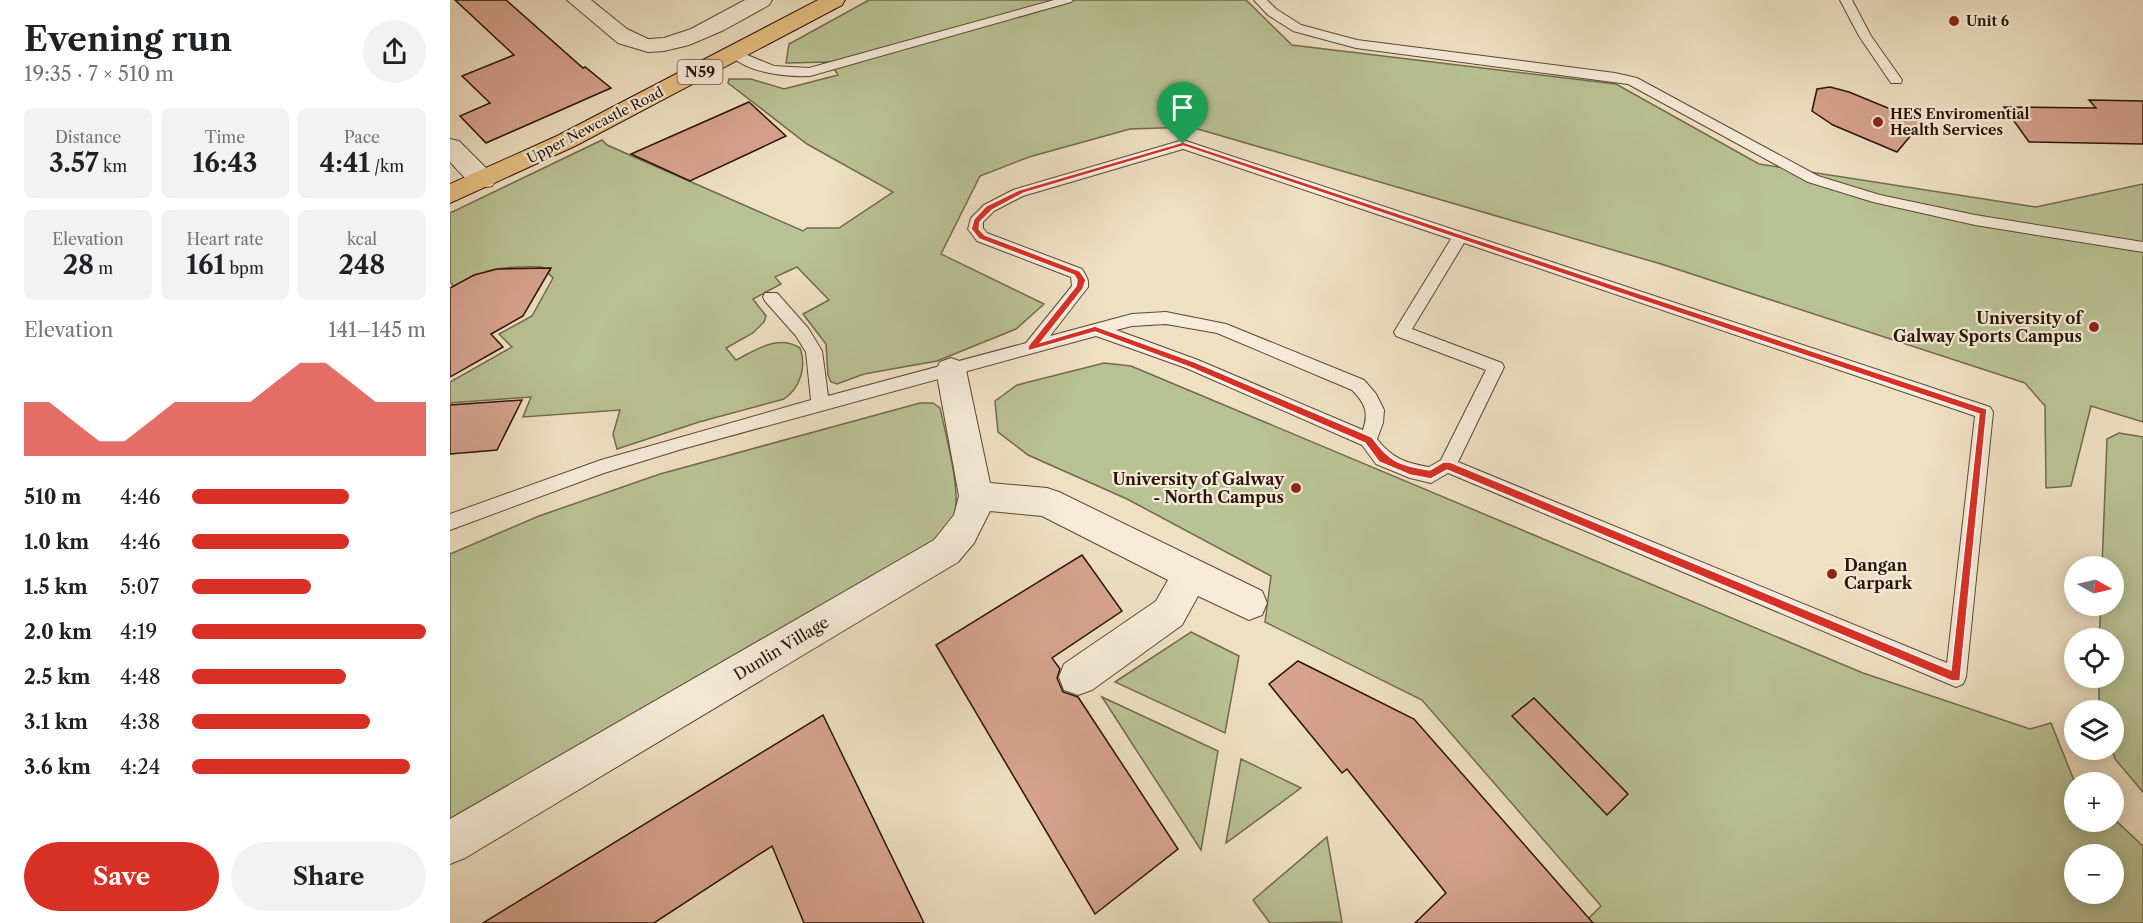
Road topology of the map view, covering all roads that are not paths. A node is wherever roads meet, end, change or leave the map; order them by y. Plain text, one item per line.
1 (578, 0) edge
2 (761, 0) edge
3 (834, 0) edge
4 (1068, 0) edge
5 (1260, 0) edge
6 (1846, 0) edge
7 (735, 54) junction
8 (1896, 80) dead end
9 (450, 147) edge
10 (483, 180) junction
11 (450, 194) edge
12 (1461, 236) junction
13 (2143, 247) edge
14 (771, 297) dead end
15 (1095, 329) junction
16 (1031, 348) junction
17 (951, 370) junction
18 (820, 405) junction
19 (1368, 440) junction
20 (1447, 465) junction
21 (976, 496) junction
22 (450, 522) edge
23 (1191, 575) junction
24 (1249, 603) dead end
25 (1078, 676) dead end
26 (450, 843) edge

1 - 2 street
3 - 7 main road, Upper Newcastle Road / N59
4 - 7 lane
5 - 13 lane
6 - 8 lane
7 - 10 main road, Upper Newcastle Road / N59
9 - 10 street
10 - 11 main road, Upper Newcastle Road / N59
12 - 16 lane
12 - 20 lane
12 - 20 lane
14 - 18 lane
15 - 16 lane
15 - 19 lane
15 - 19 lane
16 - 17 lane
17 - 18 lane
17 - 21 street, Dunlin Village
18 - 22 lane
19 - 20 lane
21 - 23 street
21 - 26 street, Dunlin Village
23 - 24 street
23 - 25 street

